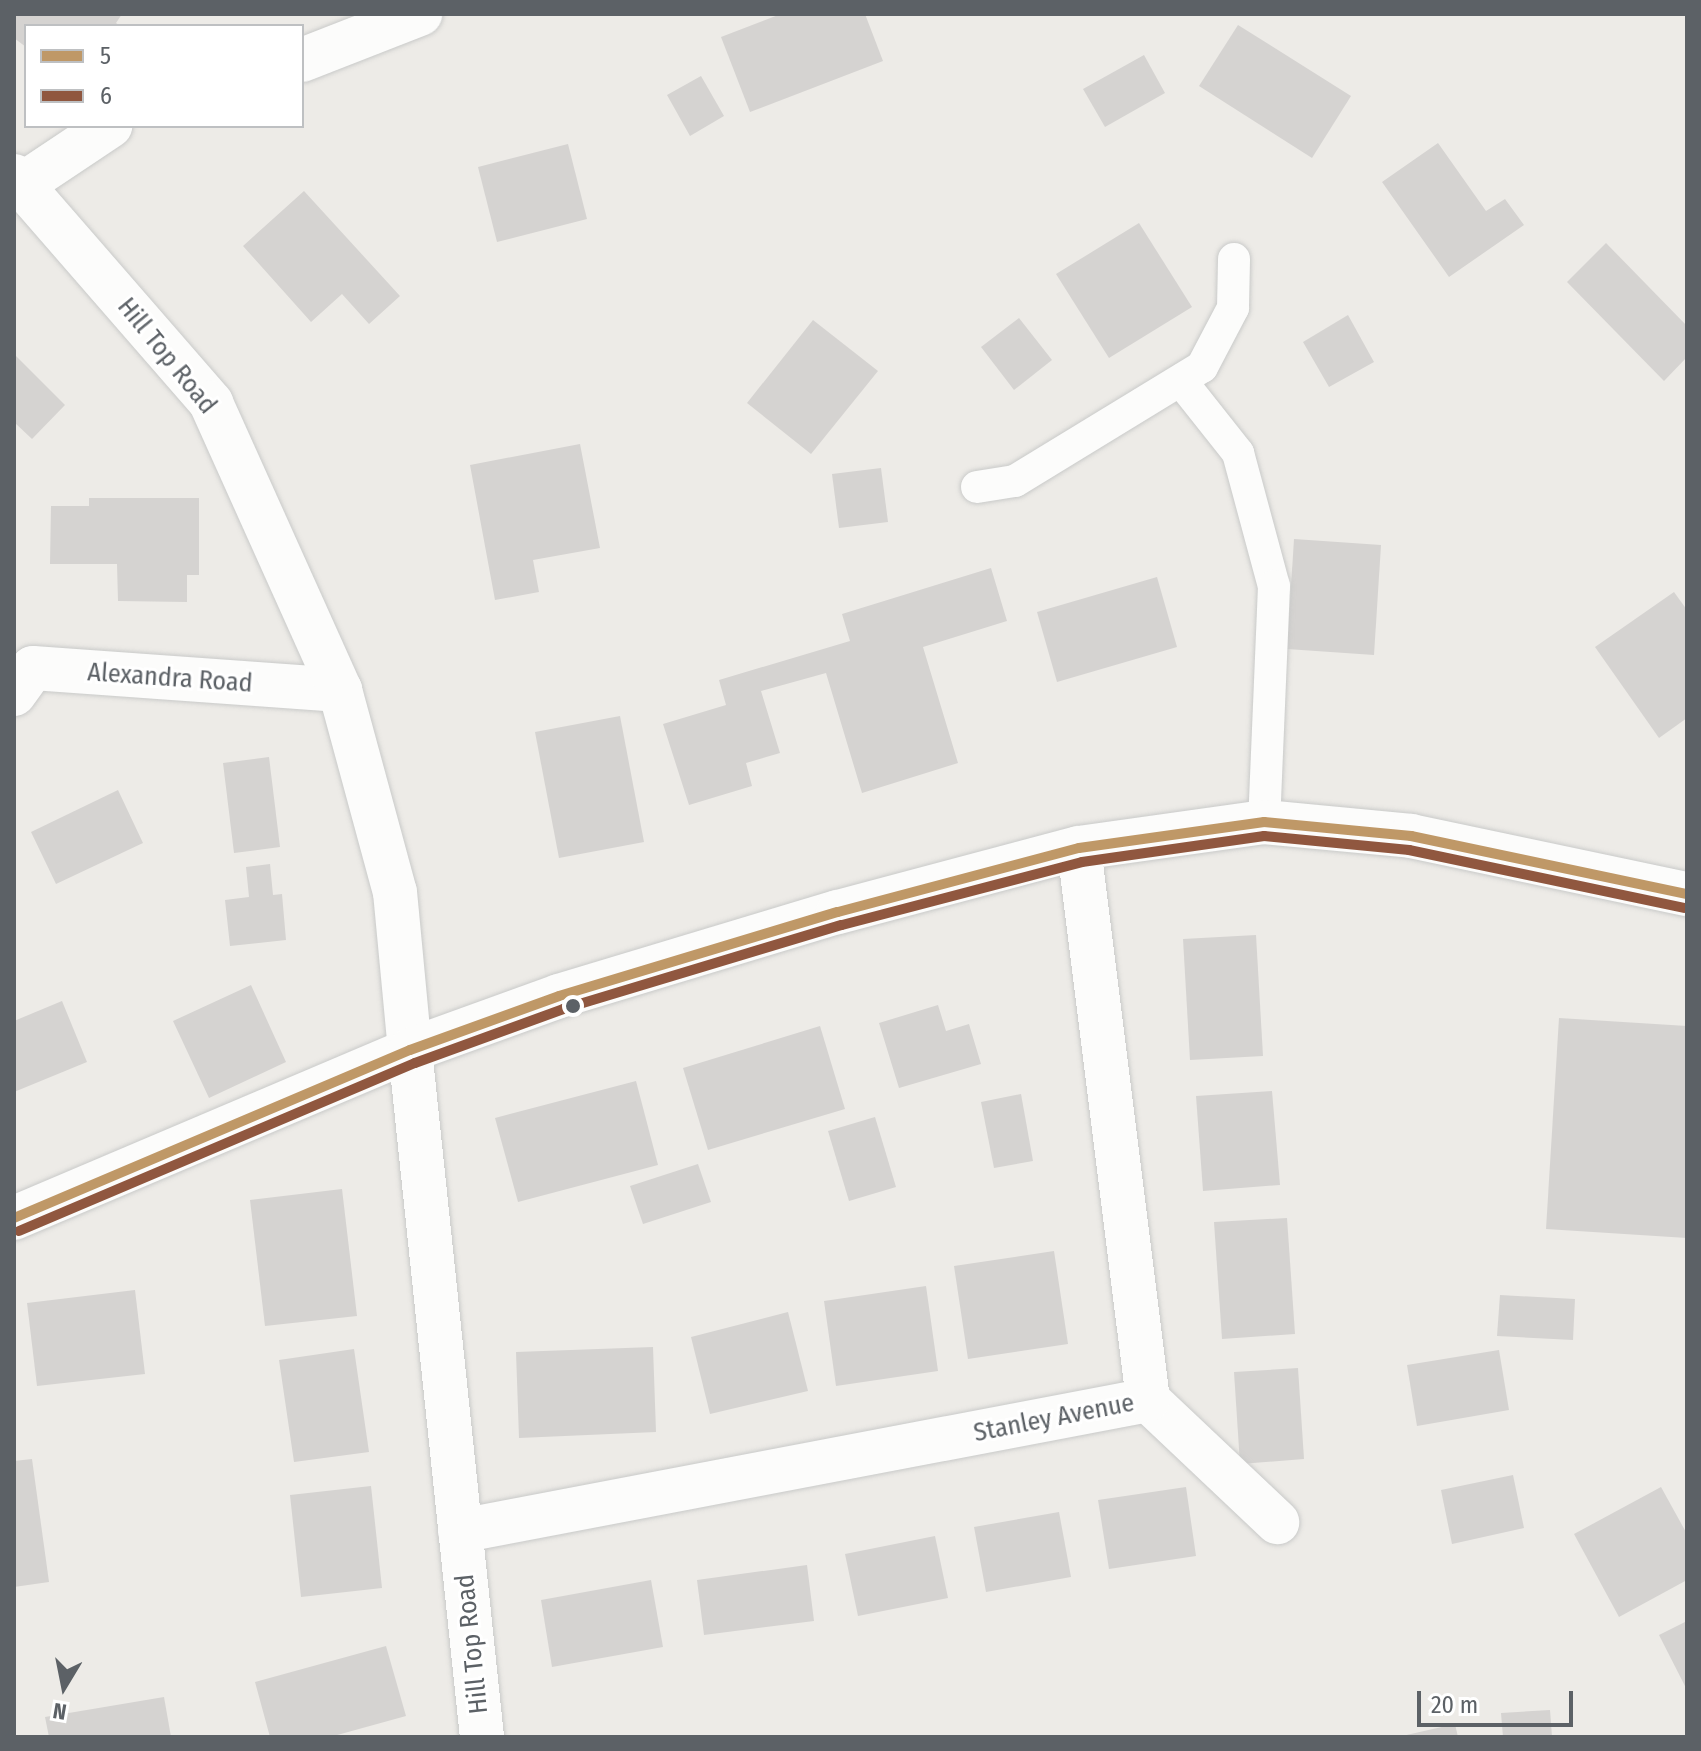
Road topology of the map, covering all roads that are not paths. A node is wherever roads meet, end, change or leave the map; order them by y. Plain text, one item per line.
1 (420, 14) edge
2 (304, 59) edge
3 (107, 128) edge
4 (18, 180) edge
5 (1234, 259) dead end
6 (1181, 381) junction
7 (977, 487) dead end
8 (20, 674) edge
9 (340, 690) junction
10 (1264, 822) junction
11 (1079, 848) junction
12 (1687, 894) edge
13 (410, 1050) junction
14 (14, 1218) edge
15 (1148, 1400) junction
16 (1277, 1522) dead end
17 (460, 1531) junction
18 (482, 1737) edge

1 - 2 street
3 - 4 street
4 - 9 street, Hill Top Road
5 - 6 lane
6 - 7 lane
6 - 10 lane
8 - 9 street, Alexandra Road
9 - 13 street, Hill Top Road
10 - 11 street
10 - 12 street
11 - 13 street
11 - 15 street, Stanley Avenue
13 - 14 street
13 - 17 street, Hill Top Road
15 - 16 street
15 - 17 street, Stanley Avenue
17 - 18 street, Hill Top Road

